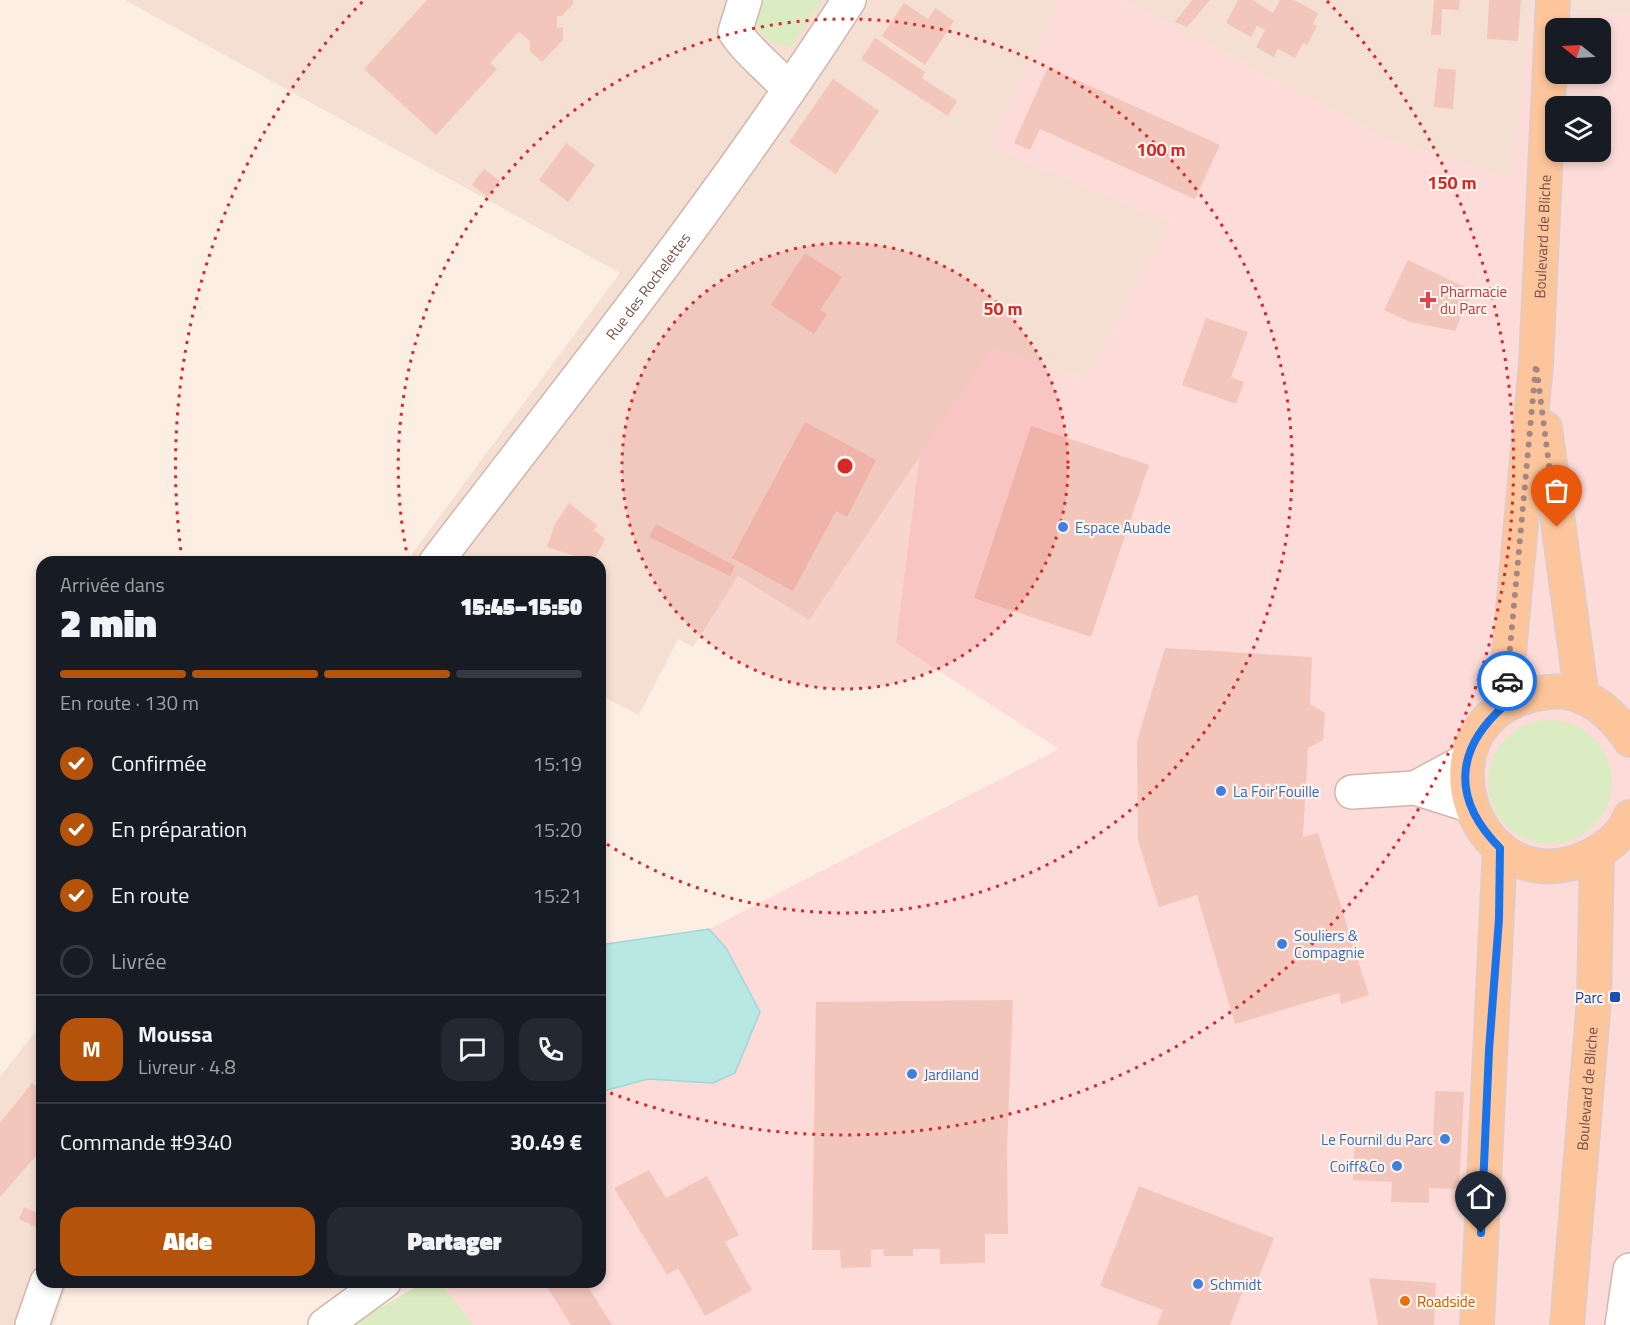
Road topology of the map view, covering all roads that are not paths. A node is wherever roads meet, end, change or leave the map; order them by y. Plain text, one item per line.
1 (745, 0) edge
2 (849, 0) edge
3 (1553, 0) edge
4 (789, 90) junction
5 (1536, 364) junction
6 (441, 556) edge
7 (1582, 697) junction
8 (1504, 706) junction
9 (1630, 740) edge
10 (1467, 760) junction
11 (1415, 788) junction
12 (1352, 792) dead end
13 (1469, 805) junction
14 (1630, 820) edge
15 (1500, 848) junction
16 (1597, 854) junction
17 (1630, 1270) edge
18 (45, 1288) edge
19 (376, 1288) edge
20 (32, 1325) edge
21 (325, 1325) edge
22 (1477, 1325) edge
23 (1568, 1325) edge
24 (1622, 1325) edge

1 - 4 street
2 - 4 street, Rue des Rochelettes
3 - 5 main road, Boulevard de Bliche
4 - 6 street, Rue des Rochelettes
5 - 7 main road, Boulevard de Bliche
5 - 8 main road, Boulevard de Bliche
7 - 8 main road
7 - 9 main road
8 - 10 main road
10 - 11 street
10 - 13 main road
11 - 12 street
11 - 13 street
13 - 15 main road
14 - 16 main road
15 - 16 main road
15 - 22 main road
16 - 23 main road, Boulevard de Bliche
17 - 24 street
18 - 20 street
19 - 21 street

